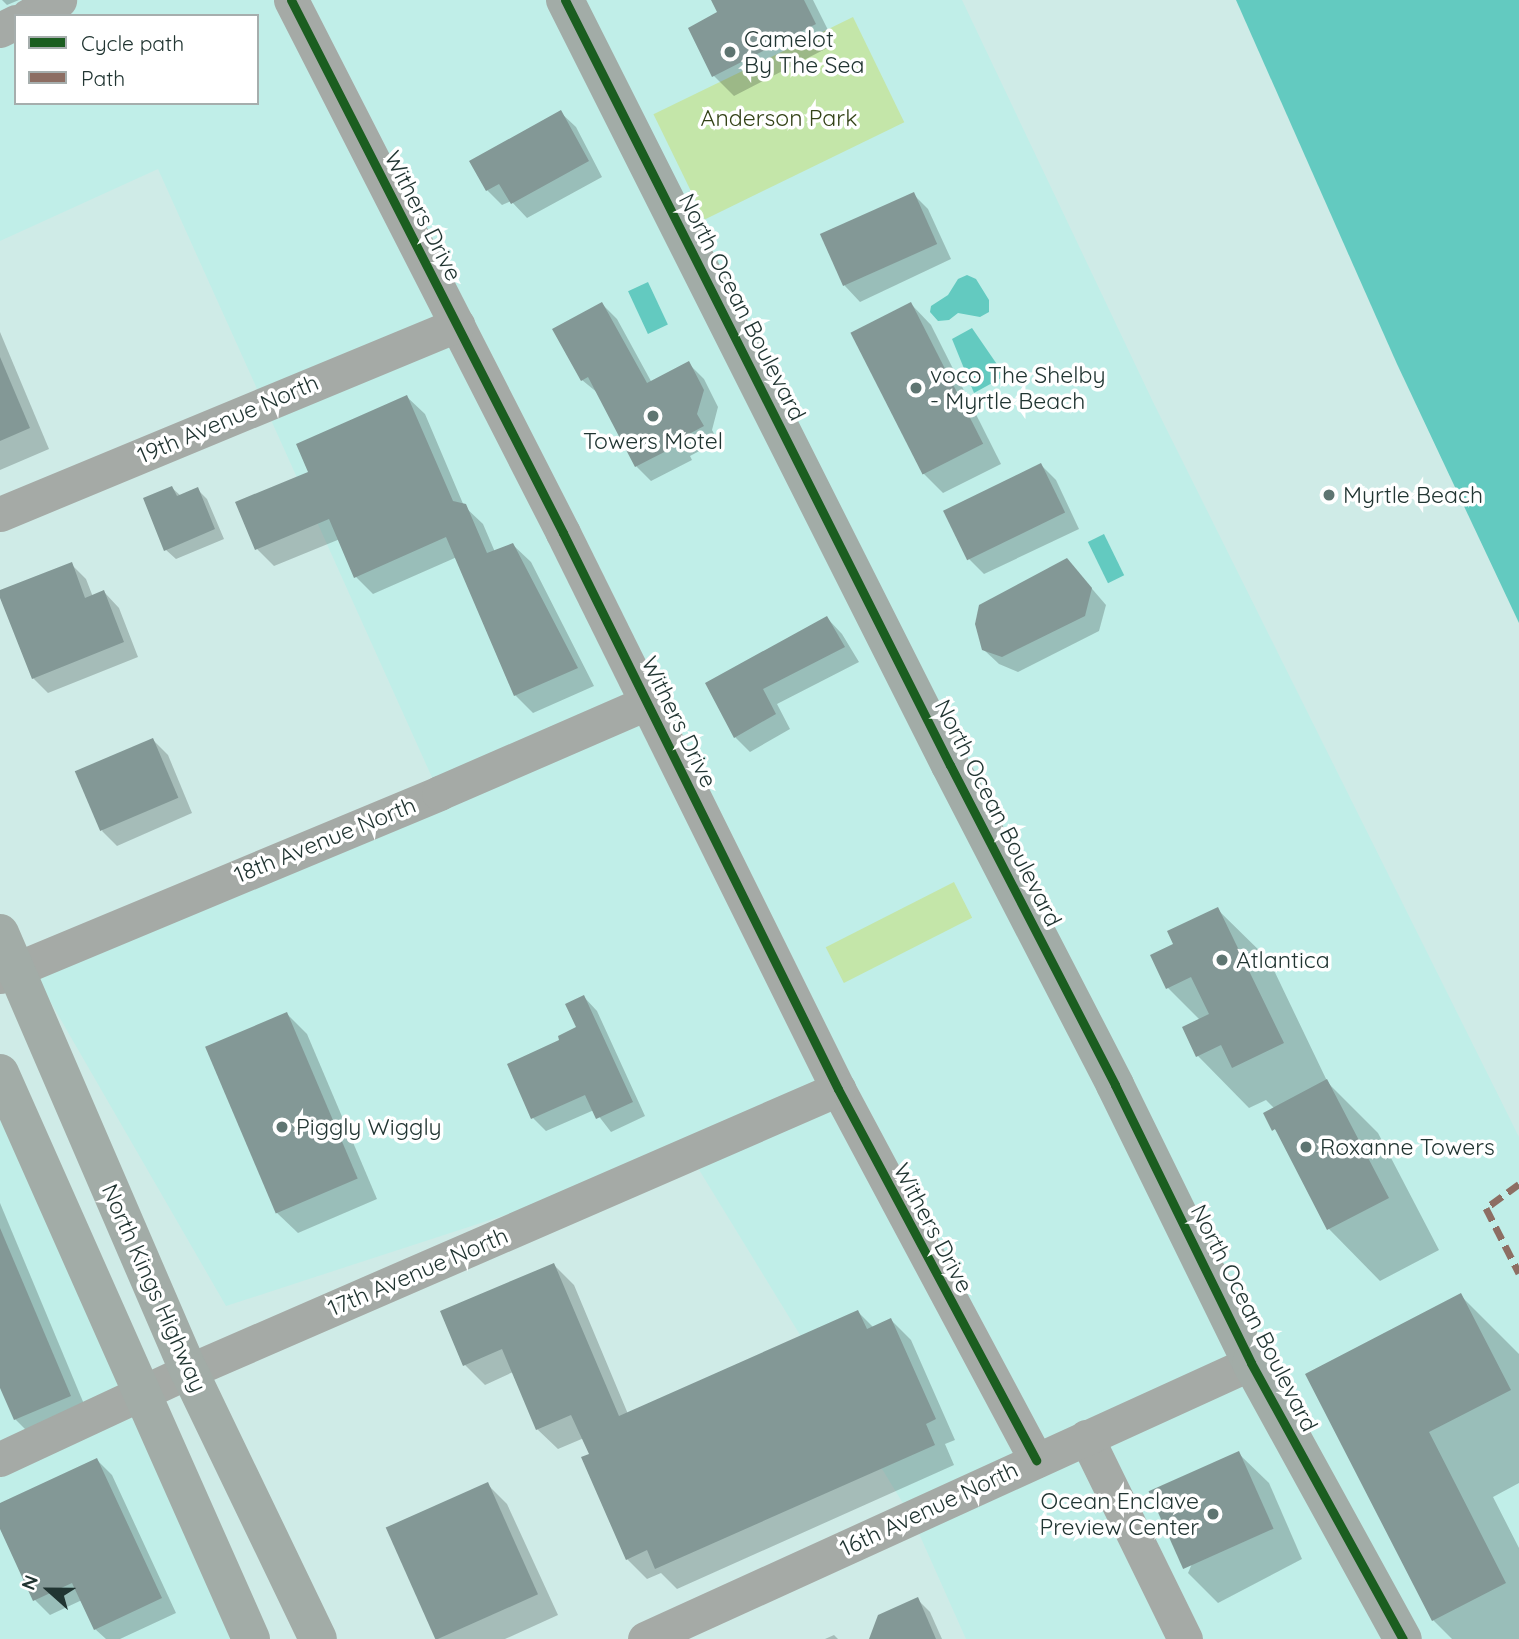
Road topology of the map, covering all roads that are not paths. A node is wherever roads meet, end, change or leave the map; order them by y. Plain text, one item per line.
1 (59, 0) edge
2 (291, 0) edge
3 (565, 0) edge
4 (33, 14) edge
5 (457, 325) junction
6 (0, 514) edge
7 (648, 702) junction
8 (0, 933) edge
9 (7, 971) edge
10 (0, 1073) edge
11 (838, 1089) junction
12 (1251, 1363) junction
13 (189, 1371) junction
14 (143, 1394) junction
15 (1086, 1437) junction
16 (0, 1459) edge
17 (1036, 1460) junction
18 (697, 1628) edge
19 (251, 1639) edge
20 (318, 1639) edge
21 (645, 1639) edge
22 (1185, 1639) edge
23 (1403, 1639) edge

1 - 4 street
2 - 5 street, Withers Drive
3 - 12 main road, North Ocean Boulevard
5 - 6 street, 19th Avenue North
5 - 7 street, Withers Drive
7 - 9 street, 18th Avenue North
7 - 11 street, Withers Drive
8 - 9 main road, North Kings Highway
9 - 13 main road, North Kings Highway
10 - 14 main road
11 - 13 street, 17th Avenue North
11 - 17 street, Withers Drive
12 - 15 street, 16th Avenue North
12 - 23 main road, North Ocean Boulevard
13 - 14 street, 17th Avenue North
13 - 20 main road, North Kings Highway
14 - 16 street, 17th Avenue North
14 - 19 main road
15 - 17 street, 16th Avenue North
15 - 22 street
17 - 18 street, 16th Avenue North
18 - 21 street, 16th Avenue North

